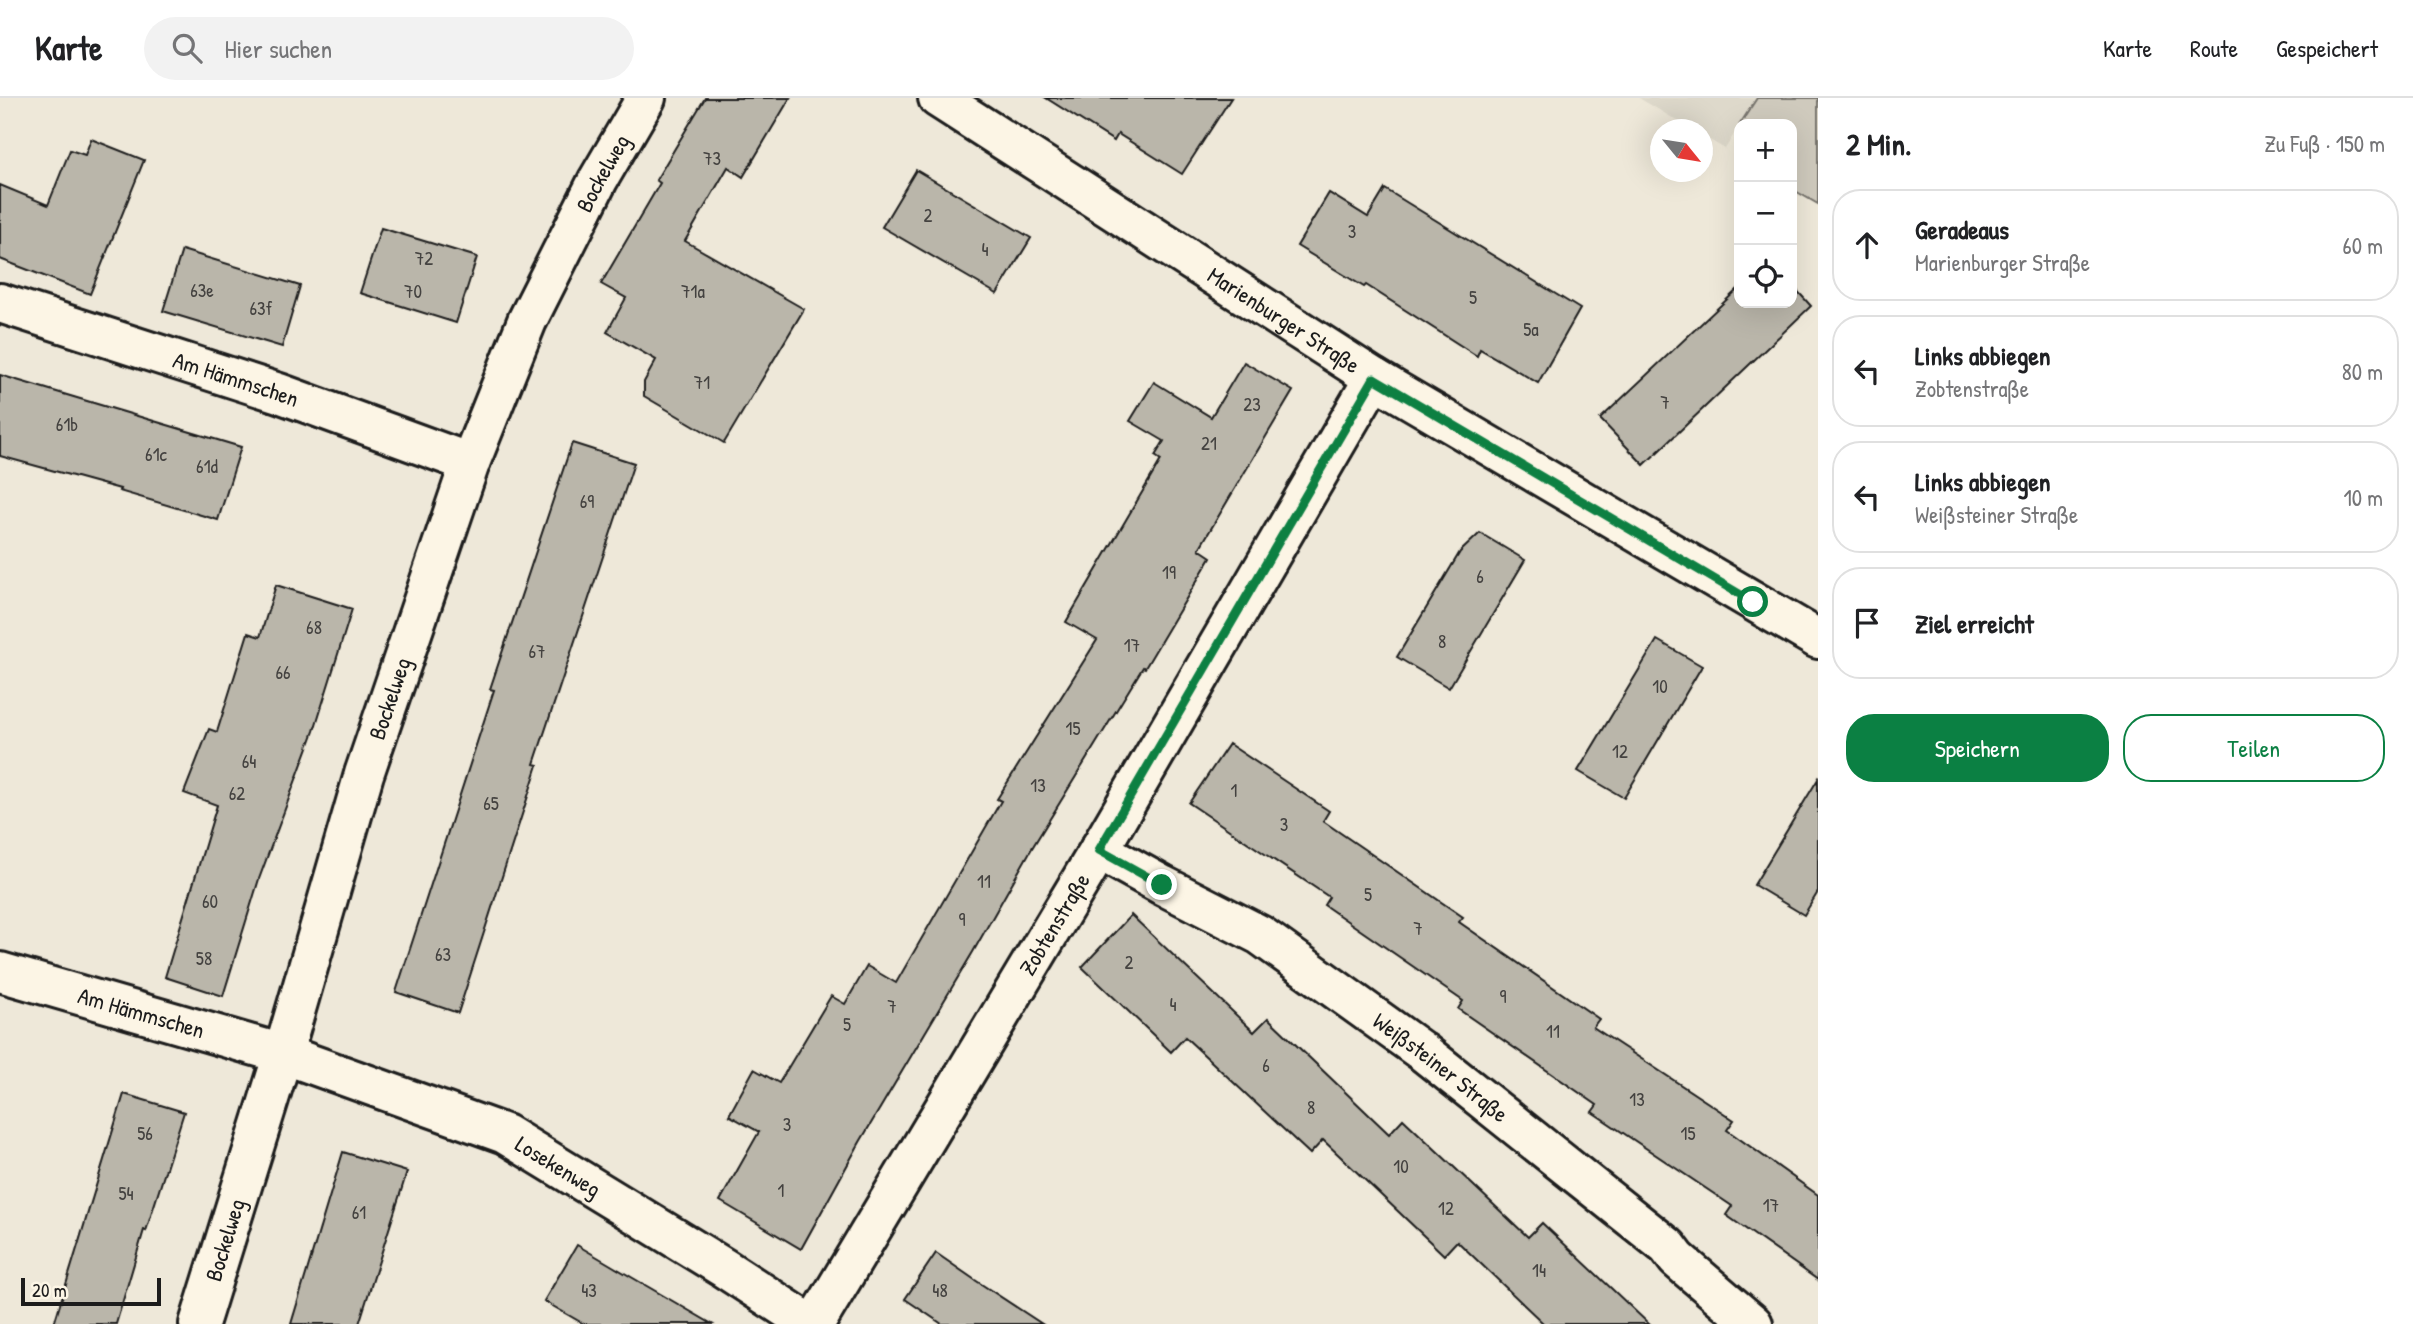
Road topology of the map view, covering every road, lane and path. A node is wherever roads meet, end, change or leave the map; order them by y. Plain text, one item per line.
1 (646, 98) edge
2 (938, 98) edge
3 (0, 303) edge
4 (1374, 378) junction
5 (470, 463) junction
6 (1818, 639) edge
7 (1099, 850) junction
8 (0, 972) edge
9 (284, 1054) junction
10 (199, 1324) edge
11 (812, 1324) edge
12 (1753, 1324) edge

1 - 5 street, Bockelweg
2 - 4 street, Marienburger Straße
3 - 5 street, Am Hämmschen
4 - 6 street, Marienburger Straße
4 - 7 street, Zobtenstraße
5 - 9 street, Bockelweg
7 - 11 street, Zobtenstraße
7 - 12 street, Weißsteiner Straße
8 - 9 street, Am Hämmschen
9 - 10 street, Bockelweg
9 - 11 street, Losekenweg

